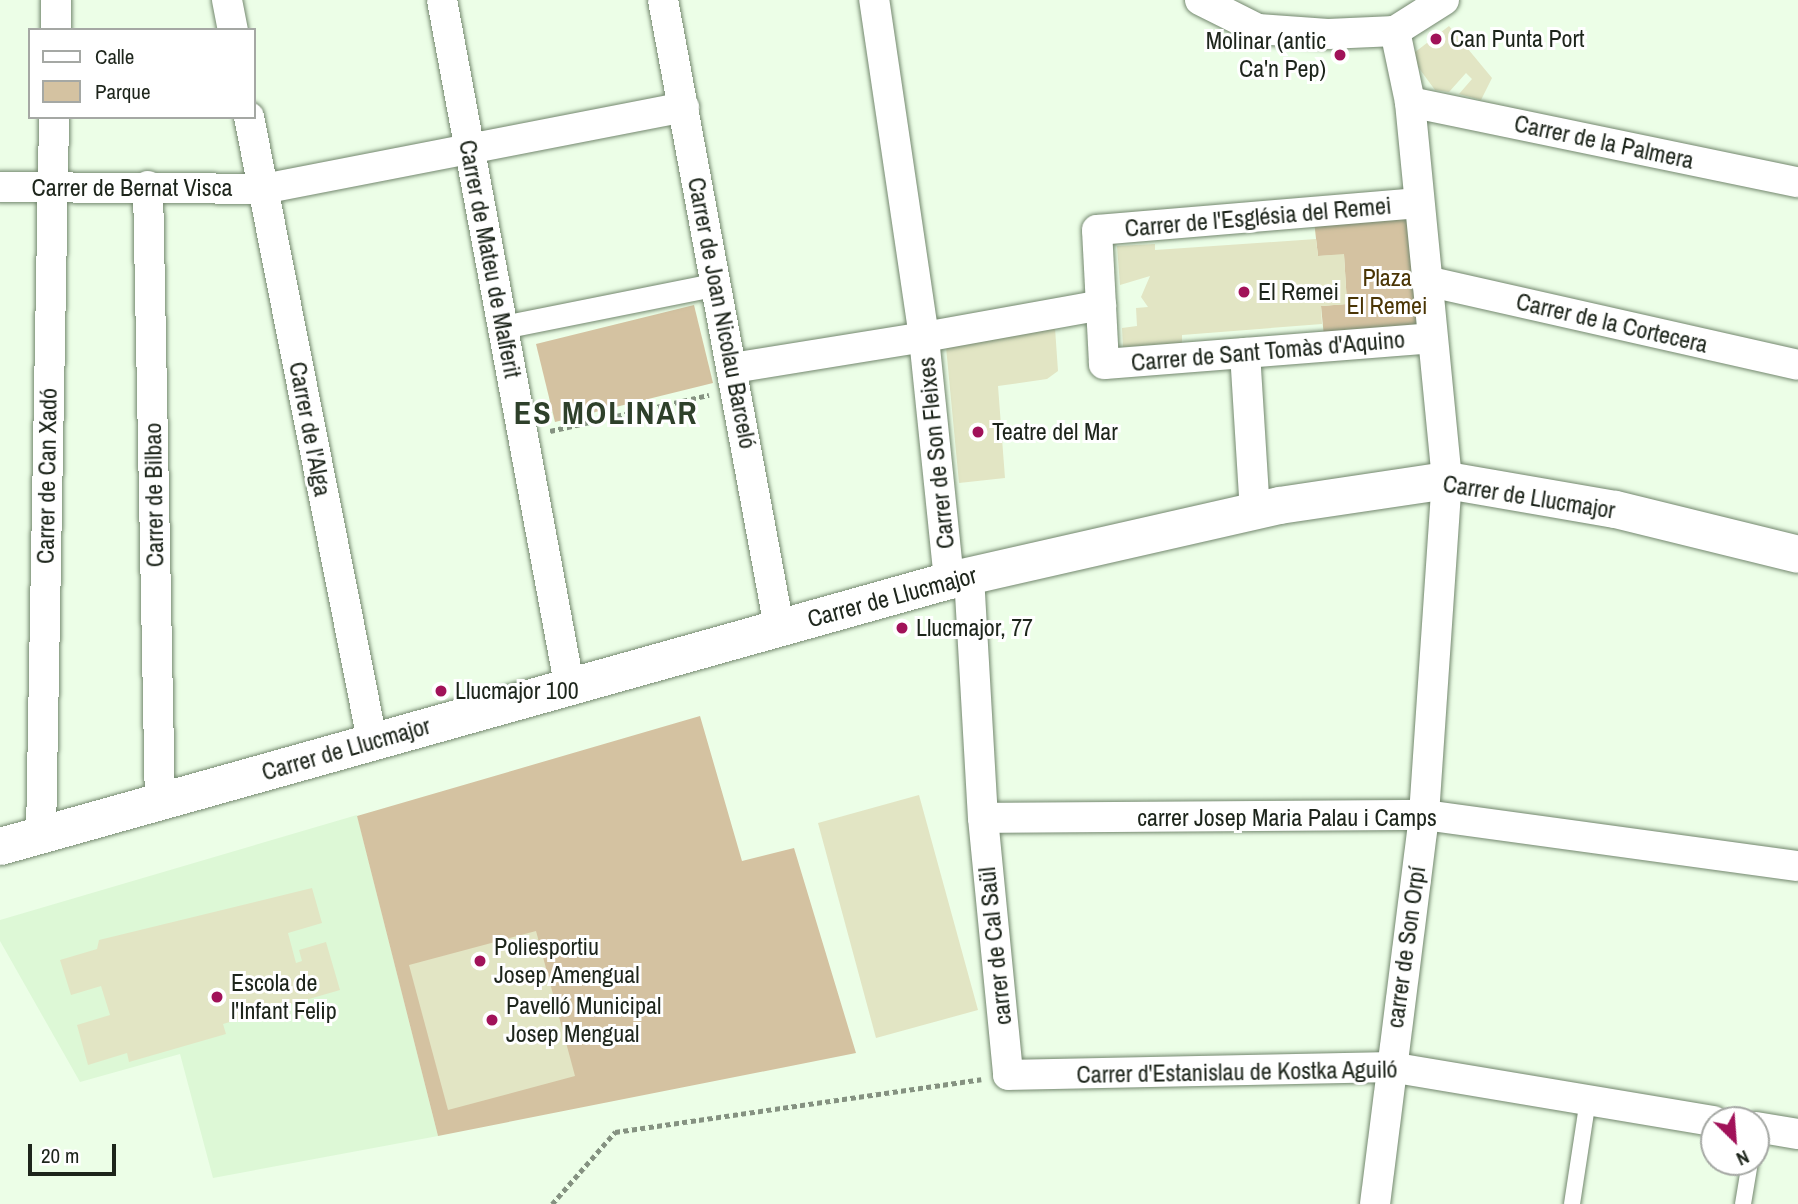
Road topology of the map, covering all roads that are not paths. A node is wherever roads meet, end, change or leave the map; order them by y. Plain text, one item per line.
1 (56, 0) edge
2 (227, 0) edge
3 (442, 0) edge
4 (663, 0) edge
5 (874, 0) edge
6 (1200, 0) edge
7 (1444, 0) edge
8 (56, 28) edge
9 (233, 28) edge
10 (1395, 31) junction
11 (1410, 102) junction
12 (684, 107) junction
13 (54, 119) edge
14 (250, 119) edge
15 (469, 147) junction
16 (1798, 182) edge
17 (148, 186) junction
18 (0, 187) edge
19 (52, 188) junction
20 (263, 189) junction
21 (1419, 203) junction
22 (1426, 281) junction
23 (718, 284) junction
24 (1101, 304) junction
25 (503, 327) junction
26 (924, 337) junction
27 (1432, 338) junction
28 (1245, 353) junction
29 (1798, 365) edge
30 (735, 378) junction
31 (1447, 480) junction
32 (1255, 510) junction
33 (1798, 554) edge
34 (959, 578) junction
35 (779, 626) junction
36 (569, 684) junction
37 (372, 740) junction
38 (160, 804) junction
39 (1424, 815) junction
40 (983, 818) junction
41 (41, 835) junction
42 (0, 846) edge
43 (1798, 866) edge
44 (1390, 1067) junction
45 (1008, 1075) joint
46 (1588, 1100) junction
47 (1700, 1119) edge
48 (1770, 1129) edge
49 (1798, 1134) edge
50 (1748, 1176) edge
51 (1375, 1204) edge
52 (1572, 1204) edge
53 (1743, 1204) edge

1 - 8 street
2 - 9 street
3 - 15 street, Carrer de Mateu de Malferit
4 - 12 street, Carrer de Joan Nicolau Barceló
5 - 26 street
6 - 10 street
7 - 10 street
10 - 11 street, carrer de Son Orpí
11 - 16 street, Carrer de la Palmera
11 - 21 street, carrer de Son Orpí
12 - 15 street, Carrer de Bernat Visca
12 - 23 street, Carrer de Joan Nicolau Barceló
13 - 19 street, Carrer de Can Xadó
14 - 20 street, Carrer de l'Alga
15 - 20 street, Carrer de Bernat Visca
15 - 25 street, Carrer de Mateu de Malferit
17 - 19 street, Carrer de Bernat Visca
17 - 20 street, Carrer de Bernat Visca
17 - 38 street, Carrer de Bilbao
18 - 19 street, Carrer de Bernat Visca
19 - 41 street, Carrer de Can Xadó
20 - 37 street, Carrer de l'Alga
21 - 22 street, carrer de Son Orpí
21 - 24 street, Carrer de l'Església del Remei
22 - 27 street, carrer de Son Orpí
22 - 29 street, Carrer de la Cortecera
23 - 25 street
23 - 30 street, Carrer de Joan Nicolau Barceló
24 - 26 street, Carrer de Son Fleixes
24 - 28 street, Carrer de Sant Tomàs d'Aquino
25 - 36 street, Carrer de Mateu de Malferit
26 - 30 street
26 - 34 street, Carrer de Son Fleixes
27 - 28 street, Carrer de Sant Tomàs d'Aquino
27 - 31 street, carrer de Son Orpí
28 - 32 street
30 - 35 street, Carrer de Joan Nicolau Barceló
31 - 32 street, Carrer de Llucmajor
31 - 33 street, Carrer de Llucmajor
31 - 39 street, carrer de Son Orpí
32 - 34 street, Carrer de Llucmajor
34 - 35 street, Carrer de Llucmajor
34 - 40 street
35 - 36 street, Carrer de Llucmajor
36 - 37 street, Carrer de Llucmajor
37 - 38 street, Carrer de Llucmajor
38 - 41 street, Carrer de Llucmajor
39 - 40 street, carrer Josep Maria Palau i Camps
39 - 43 street, carrer Josep Maria Palau i Camps
39 - 44 street, carrer de Son Orpí
40 - 45 street, carrer de Cal Saül
41 - 42 street, Carrer de Llucmajor
44 - 45 street, Carrer d'Estanislau de Kostka Aguiló
44 - 46 street, Carrer d'Estanislau de Kostka Aguiló
44 - 51 street, carrer de Son Orpí
46 - 47 street, Carrer d'Estanislau de Kostka Aguiló
46 - 52 lane
48 - 49 street
50 - 53 lane

